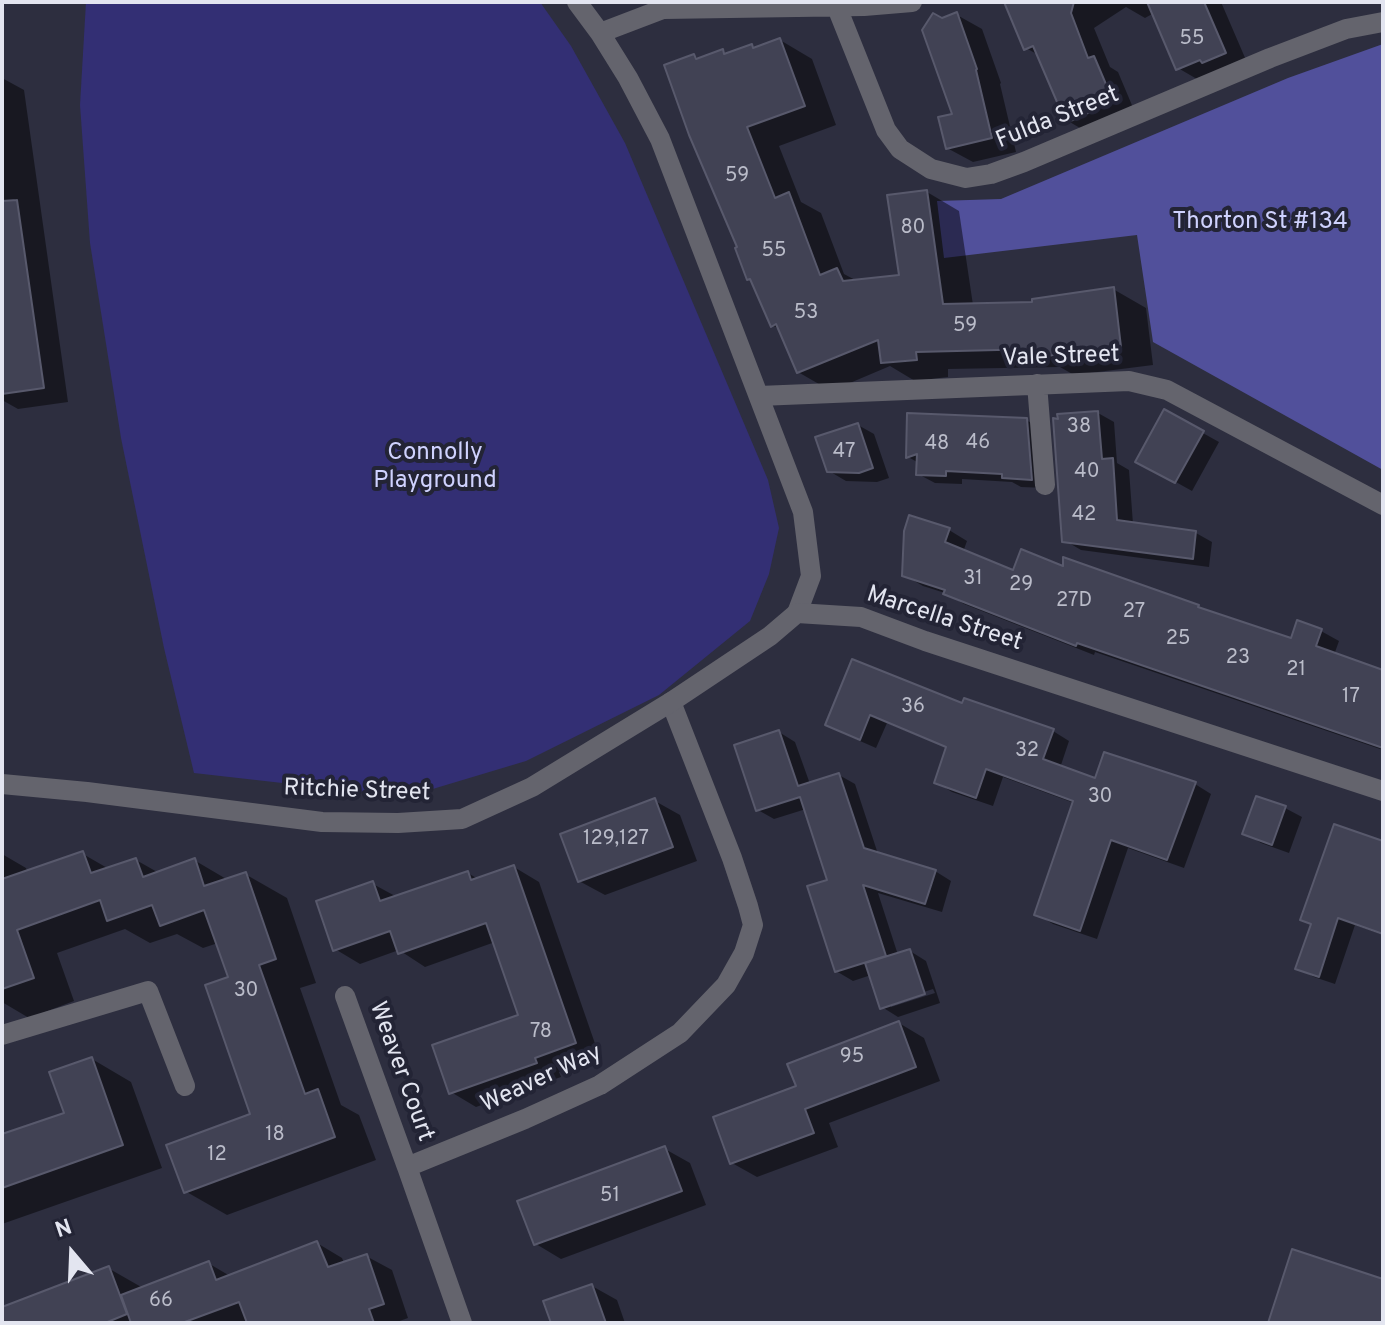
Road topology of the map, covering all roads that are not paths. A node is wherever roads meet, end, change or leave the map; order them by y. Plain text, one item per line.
1 (577, 2) edge
2 (912, 2) edge
3 (836, 5) junction
4 (1383, 22) edge
5 (600, 33) junction
6 (1037, 384) junction
7 (759, 396) junction
8 (1045, 485) dead end
9 (1383, 505) edge
10 (797, 613) junction
11 (671, 702) junction
12 (2, 784) edge
13 (1383, 791) edge
14 (345, 996) dead end
15 (2, 1035) edge
16 (185, 1086) dead end
17 (407, 1167) junction
18 (462, 1323) edge

1 - 5 street
2 - 3 street
3 - 4 street, Fulda Street
3 - 5 street
5 - 7 street
6 - 7 street, Vale Street
6 - 8 street
6 - 9 street, Vale Street
7 - 10 street
10 - 11 street, Ritchie Street
10 - 13 street, Marcella Street
11 - 12 street, Ritchie Street
11 - 17 street, Weaver Way
14 - 17 street, Weaver Court
15 - 16 street
17 - 18 street

